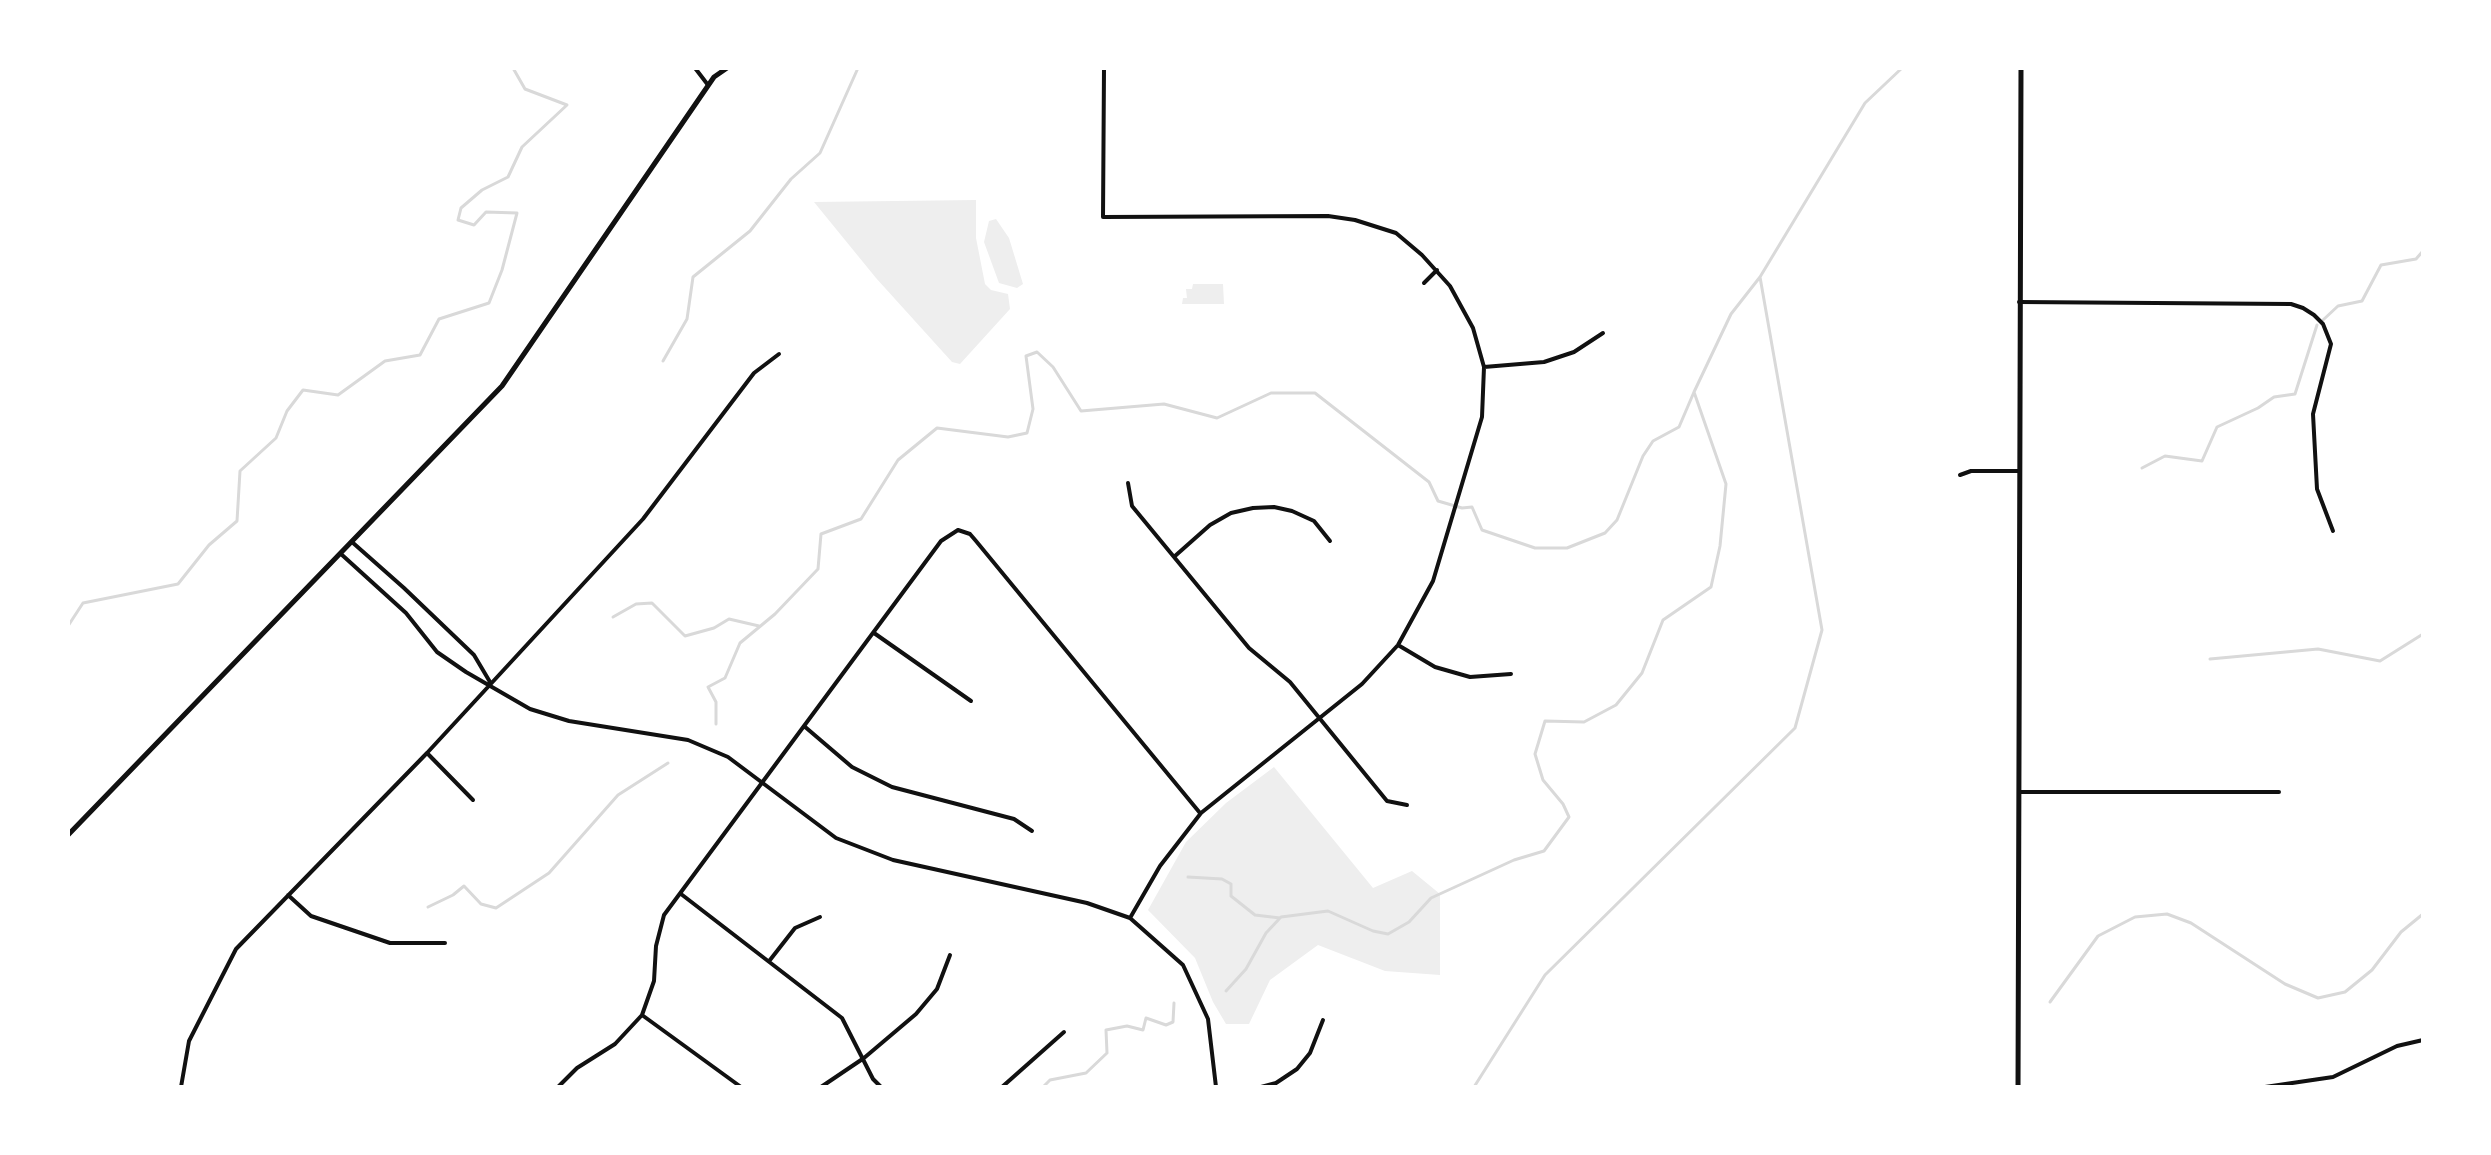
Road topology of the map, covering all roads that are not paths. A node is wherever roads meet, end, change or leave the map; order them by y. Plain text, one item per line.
1 (695, 68) edge
2 (727, 68) edge
3 (1104, 68) edge
4 (2021, 68) edge
5 (708, 85) junction
6 (1437, 270) junction
7 (1424, 283) dead end
8 (2019, 302) junction
9 (1603, 333) dead end
10 (779, 354) dead end
11 (1484, 367) junction
12 (2019, 471) junction
13 (1960, 475) dead end
14 (1128, 483) dead end
15 (958, 523) dead end
16 (958, 530) junction
17 (2333, 531) dead end
18 (1330, 541) dead end
19 (352, 542) junction
20 (341, 554) junction
21 (1175, 556) junction
22 (874, 633) junction
23 (1398, 645) junction
24 (1511, 674) dead end
25 (491, 684) junction
26 (971, 701) dead end
27 (1320, 717) junction
28 (804, 726) junction
29 (427, 753) junction
30 (762, 781) junction
31 (2019, 792) junction
32 (2279, 792) dead end
33 (473, 800) dead end
34 (1407, 805) dead end
35 (1201, 813) junction
36 (1032, 831) dead end
37 (68, 835) edge
38 (681, 894) junction
39 (288, 895) junction
40 (820, 917) dead end
41 (1130, 918) junction
42 (445, 943) dead end
43 (950, 955) dead end
44 (770, 960) junction
45 (642, 1015) junction
46 (1323, 1020) dead end
47 (1064, 1032) dead end
48 (2423, 1040) edge
49 (864, 1058) junction
50 (181, 1087) edge
51 (558, 1087) edge
52 (741, 1087) edge
53 (821, 1087) edge
54 (881, 1087) edge
55 (1002, 1087) edge
56 (1216, 1087) edge
57 (1261, 1087) edge
58 (2018, 1087) edge
59 (2265, 1087) edge

1 - 5 street
2 - 5 street
3 - 6 street
4 - 8 street
5 - 19 street
6 - 7 street
6 - 11 street
8 - 12 street
8 - 17 street
9 - 11 street
10 - 25 street
11 - 23 street
12 - 13 street
12 - 31 street
14 - 21 street
15 - 16 street
16 - 22 street
16 - 35 street
18 - 21 street
19 - 20 street
19 - 25 street
20 - 25 street
20 - 37 street
21 - 27 street
22 - 26 street
22 - 28 street
23 - 24 street
23 - 27 street
25 - 29 street
25 - 30 street
27 - 34 street
27 - 35 street
28 - 30 street
28 - 36 street
29 - 33 street
29 - 39 street
30 - 38 street
30 - 41 street
31 - 32 street
31 - 58 street
35 - 41 street
38 - 44 street
38 - 45 street
39 - 42 street
39 - 50 street
40 - 44 street
41 - 56 street
43 - 49 street
44 - 49 street
45 - 51 street
45 - 52 street
46 - 57 street
47 - 55 street
48 - 59 street
49 - 53 street
49 - 54 street

